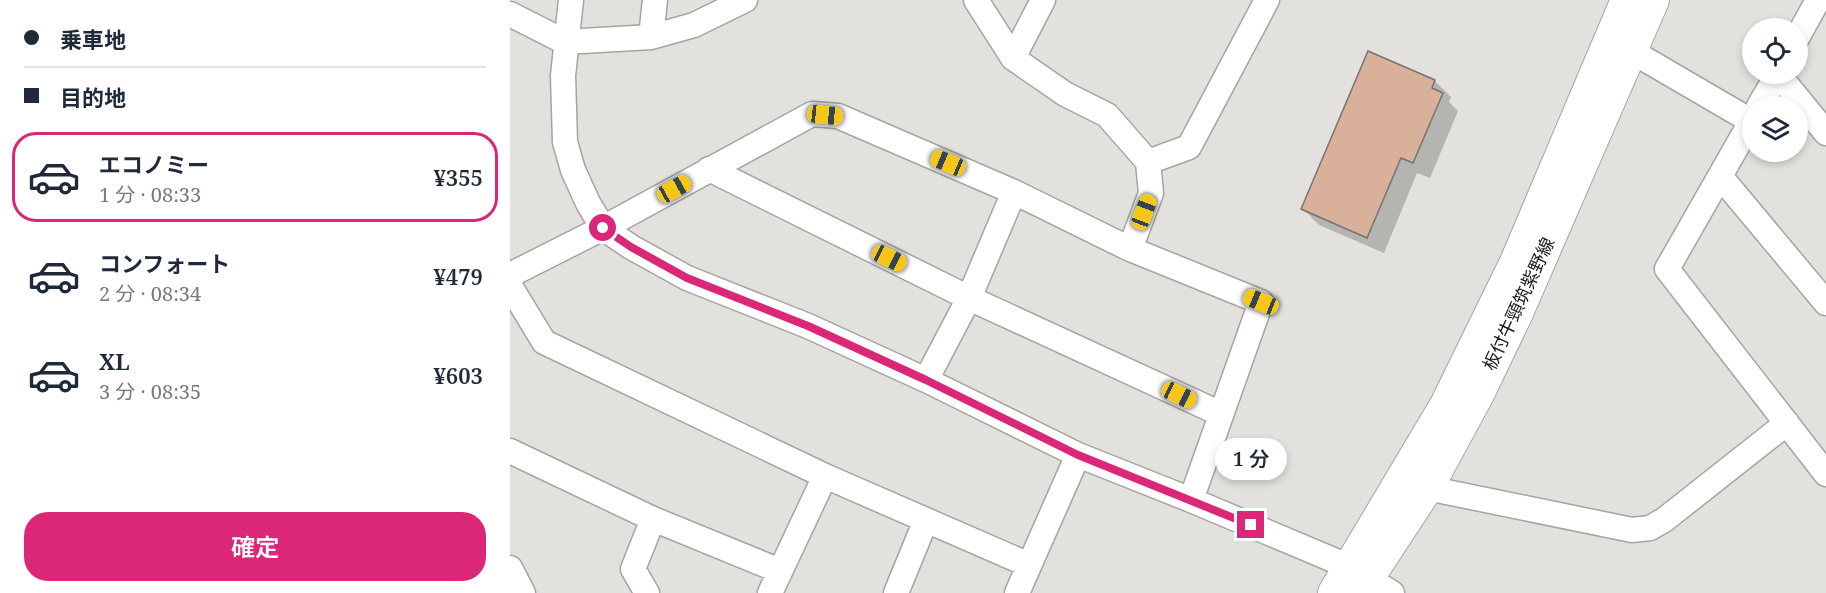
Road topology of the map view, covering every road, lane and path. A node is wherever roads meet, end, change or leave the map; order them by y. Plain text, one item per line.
1 (571, 0) edge
2 (655, 0) edge
3 (745, 0) edge
4 (976, 0) edge
5 (1043, 0) edge
6 (1267, 0) edge
7 (1627, 0) edge
8 (1653, 0) edge
9 (1818, 0) edge
10 (510, 14) edge
11 (1808, 18) edge
12 (651, 37) junction
13 (565, 42) junction
14 (1621, 43) junction
15 (1013, 58) junction
16 (1765, 96) edge
17 (1796, 96) edge
18 (1808, 111) edge
19 (1742, 114) edge
20 (1826, 133) edge
21 (1742, 138) edge
22 (1148, 162) junction
23 (709, 169) junction
24 (1720, 176) junction
25 (1014, 192) junction
26 (603, 228) junction
27 (1130, 249) junction
28 (510, 275) edge
29 (510, 286) edge
30 (969, 298) junction
31 (1826, 303) edge
32 (926, 380) junction
33 (1221, 414) junction
34 (1787, 423) junction
35 (510, 451) edge
36 (1078, 455) junction
37 (1826, 474) edge
38 (825, 476) junction
39 (1427, 488) junction
40 (1191, 500) junction
41 (653, 519) junction
42 (926, 520) junction
43 (1029, 565) junction
44 (510, 568) edge
45 (780, 571) junction
46 (1367, 583) edge
47 (520, 592) edge
48 (647, 593) edge
49 (770, 593) edge
50 (896, 593) edge
51 (1017, 593) edge
52 (1334, 593) edge

1 - 13 street
2 - 12 street
3 - 12 street
4 - 15 street
5 - 15 street
6 - 22 street
7 - 14 main road, 板付牛頸筑紫野線
8 - 14 main road, 板付牛頸筑紫野線
9 - 11 street
10 - 13 street
12 - 13 street
13 - 26 street
14 - 19 street
14 - 39 main road, 板付牛頸筑紫野線
14 - 46 main road, 板付牛頸筑紫野線
15 - 22 street
16 - 17 street
18 - 20 street
21 - 24 street
22 - 27 street
23 - 25 street
23 - 26 street
23 - 30 street
24 - 31 street
24 - 34 street
25 - 27 street
25 - 30 street
26 - 28 street
26 - 32 street
27 - 33 street
29 - 38 street
30 - 32 street
30 - 33 street
32 - 36 street
33 - 40 street
34 - 37 street
34 - 39 street
35 - 41 street
36 - 40 street
36 - 43 street
38 - 42 street
38 - 45 street
39 - 46 main road, 板付牛頸筑紫野線
40 - 46 street
41 - 45 street
41 - 48 street
42 - 43 street
42 - 50 street
43 - 51 street
44 - 47 street
45 - 49 street
46 - 52 main road, 板付牛頸筑紫野線

